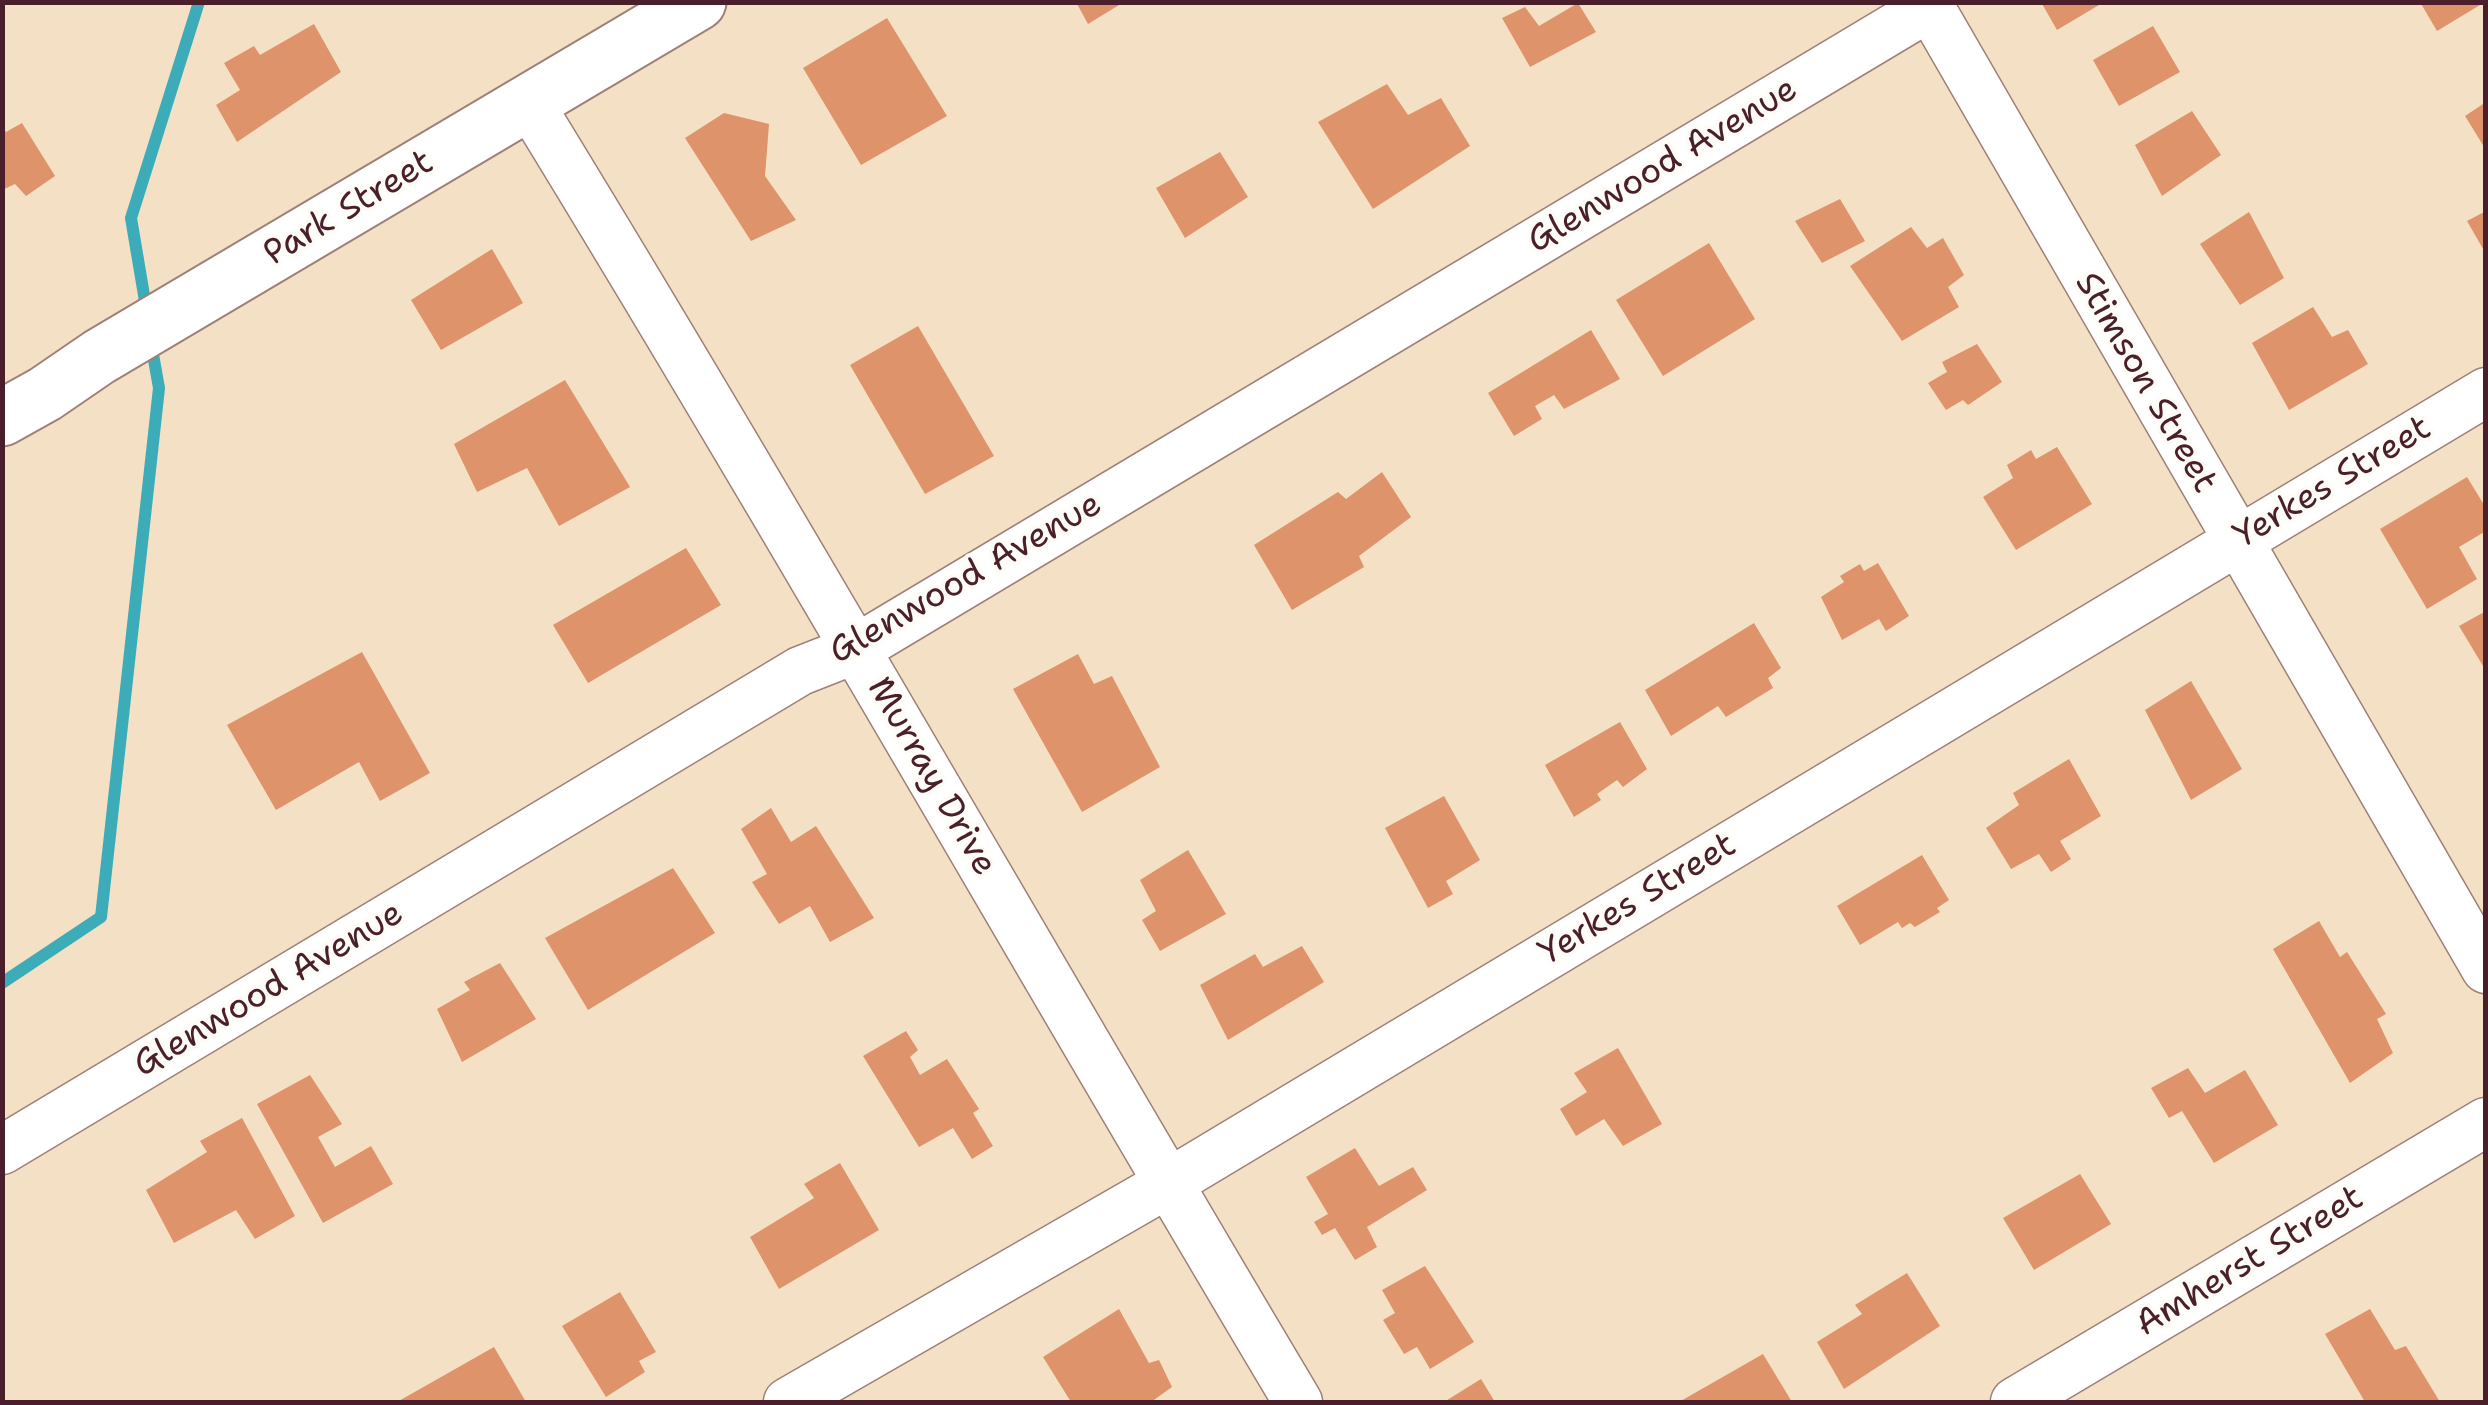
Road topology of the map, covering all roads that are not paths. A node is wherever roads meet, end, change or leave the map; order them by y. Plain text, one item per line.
1 (698, 2) edge
2 (1928, 4) edge
3 (529, 103) junction
4 (2486, 392) edge
5 (2, 418) edge
6 (2236, 541) junction
7 (856, 649) junction
8 (2486, 970) edge
9 (2486, 1122) edge
10 (2, 1150) edge
11 (1167, 1184) junction
12 (788, 1402) edge
13 (1298, 1402) edge
14 (2015, 1402) edge

1 - 3 street, Park Street
2 - 6 street, Stimson Street
2 - 7 street, Glenwood Avenue
3 - 5 street, Park Street
3 - 7 street, Murray Drive
4 - 6 street, Yerkes Street
6 - 8 street, Stimson Street
6 - 11 street, Yerkes Street
7 - 10 street, Glenwood Avenue
7 - 11 street, Murray Drive
9 - 14 street, Amherst Street
11 - 12 street, Yerkes Street
11 - 13 street, Murray Drive

